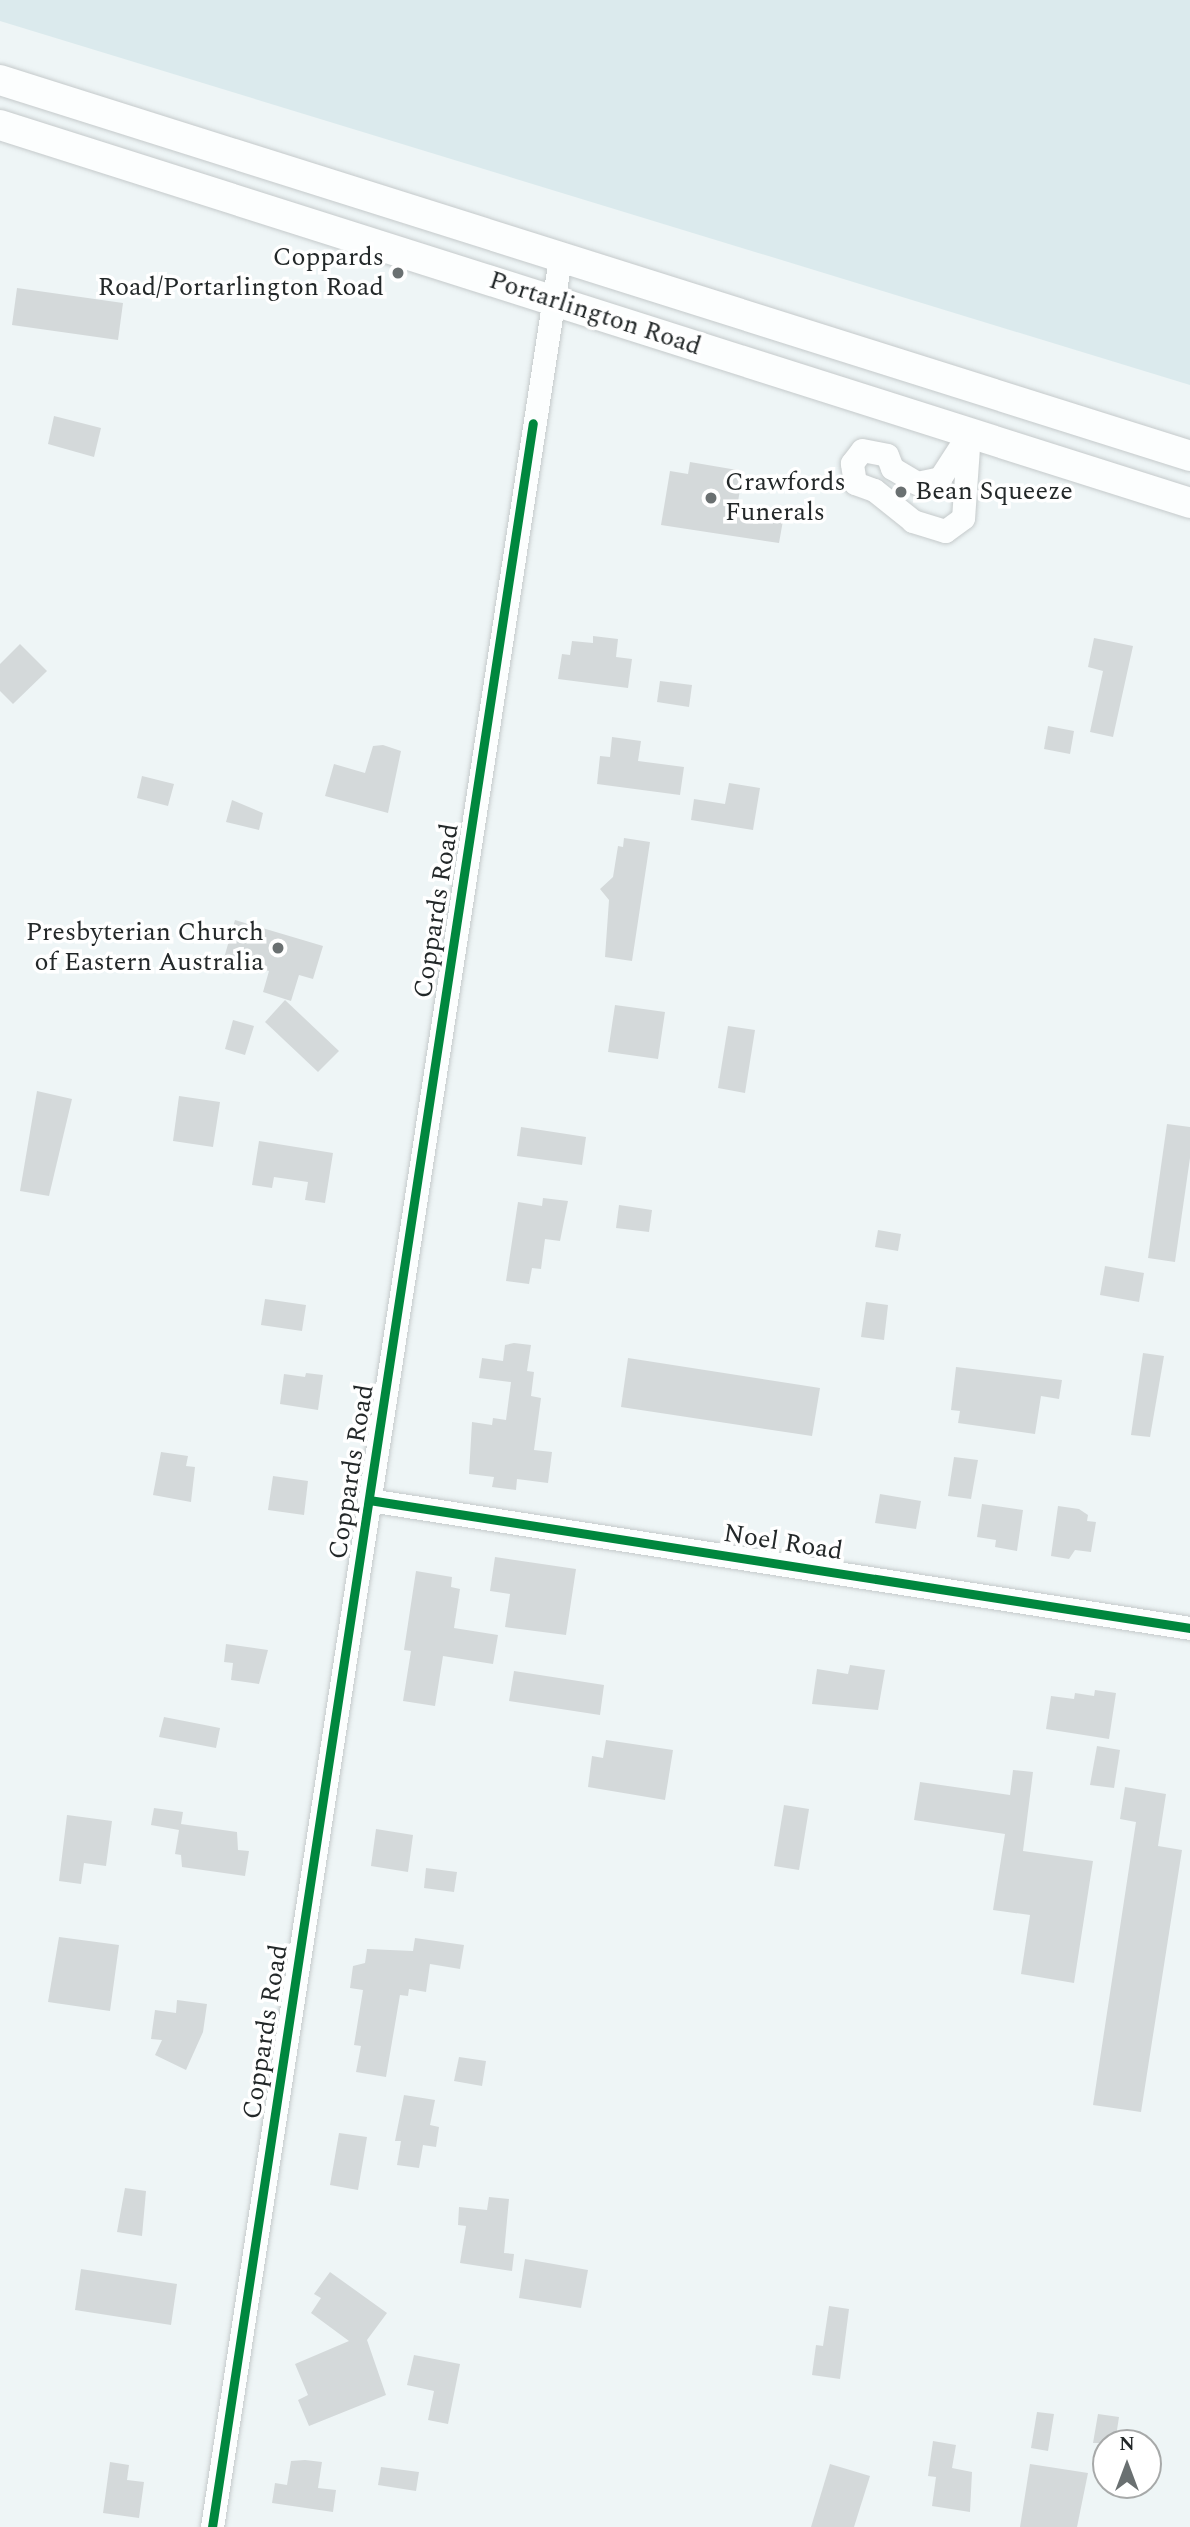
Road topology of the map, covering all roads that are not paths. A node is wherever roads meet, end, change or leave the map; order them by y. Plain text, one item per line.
1 (0, 80) edge
2 (0, 125) edge
3 (559, 259) junction
4 (552, 300) junction
5 (969, 433) junction
6 (1190, 456) edge
7 (1190, 503) edge
8 (369, 1500) junction
9 (1190, 1628) edge
10 (212, 2527) edge

1 - 3 main road, Portarlington Road
2 - 4 main road, Portarlington Road
3 - 4 street, Coppards Road
3 - 6 main road, Portarlington Road
4 - 5 main road, Portarlington Road
4 - 8 street, Coppards Road
5 - 5 street
5 - 7 main road, Portarlington Road
8 - 9 street, Noel Road
8 - 10 street, Coppards Road

